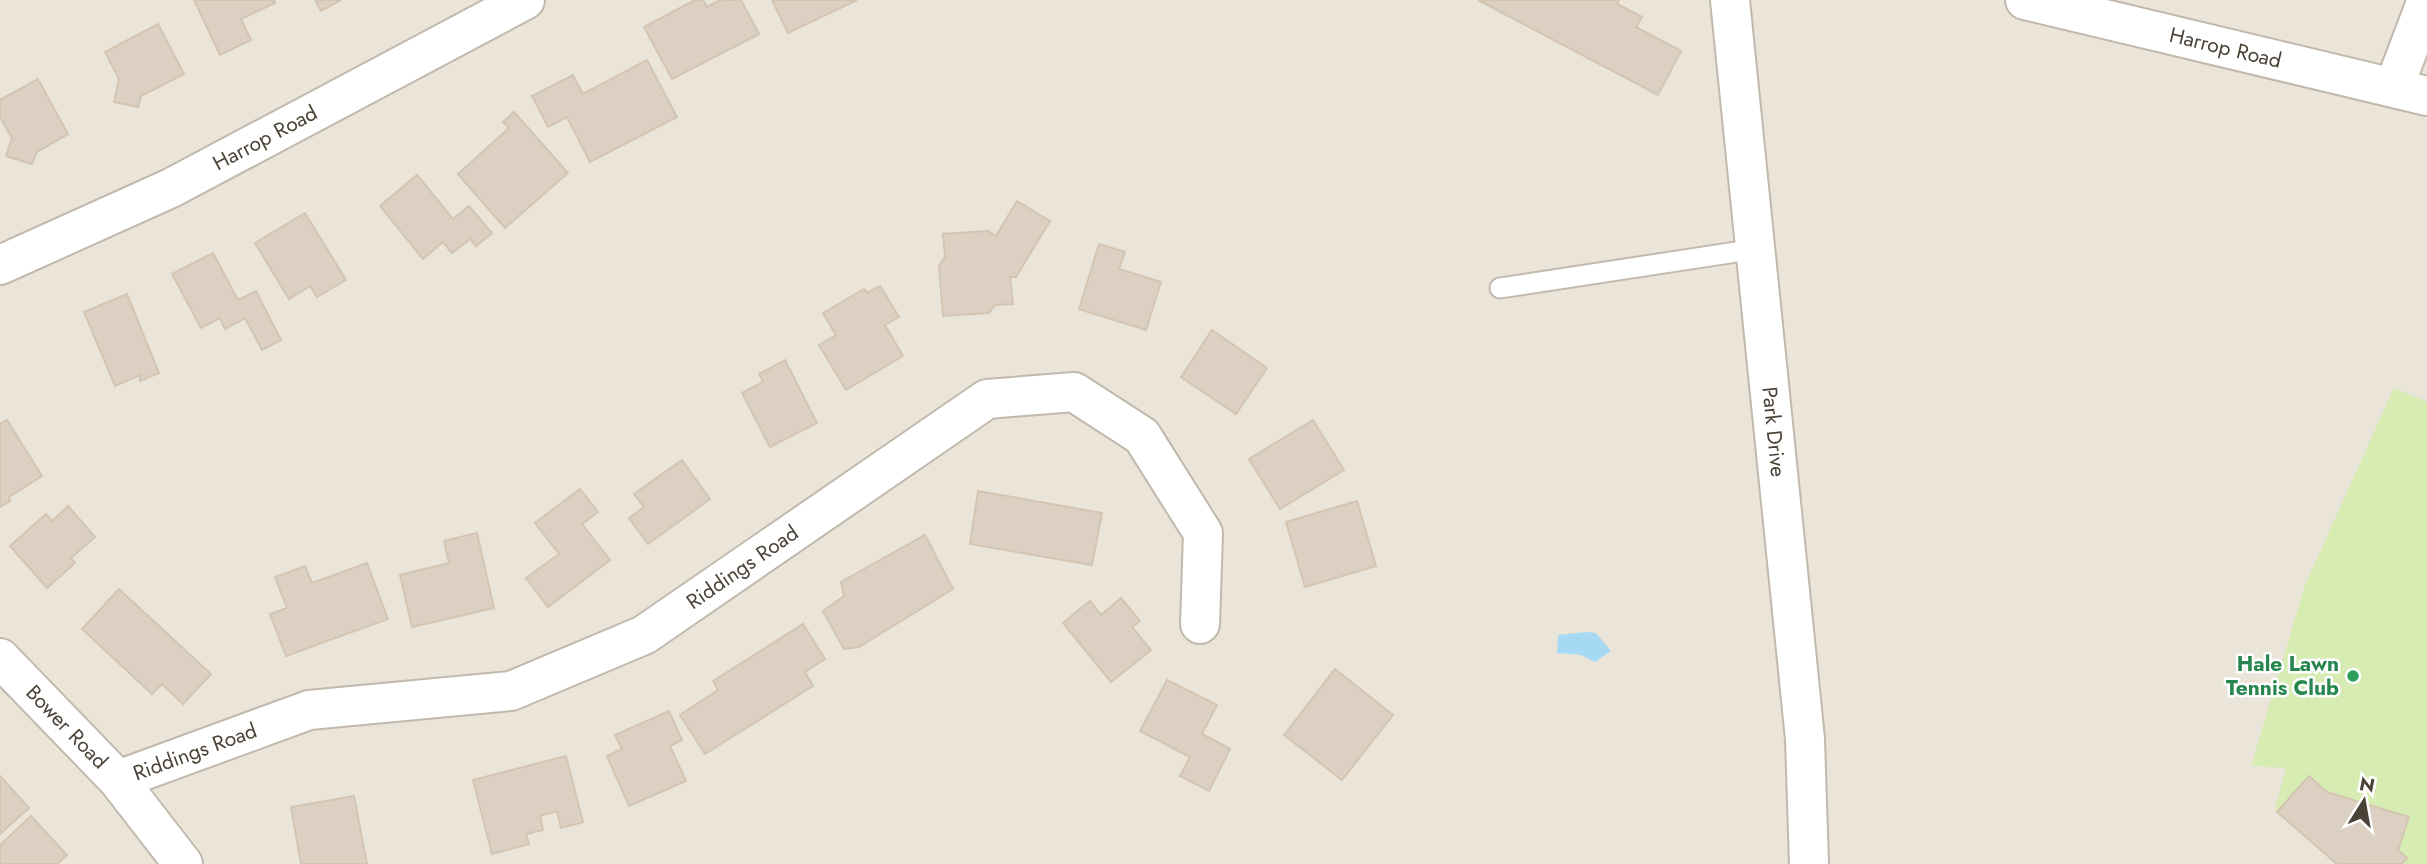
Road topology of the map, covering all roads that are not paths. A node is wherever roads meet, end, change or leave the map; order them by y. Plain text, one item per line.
1 (525, 0) edge
2 (1730, 0) edge
3 (2025, 0) edge
4 (2427, 0) edge
5 (2411, 92) edge
6 (1756, 249) junction
7 (0, 265) edge
8 (1500, 288) dead end
9 (1200, 624) dead end
10 (0, 657) edge
11 (118, 780) junction
12 (183, 864) edge
13 (1809, 864) edge

1 - 7 street, Harrop Road
2 - 6 street, Park Drive
3 - 5 street, Harrop Road
4 - 5 street
6 - 8 lane
6 - 13 street, Park Drive
9 - 11 street, Riddings Road
10 - 11 street, Bower Road
11 - 12 street, Bower Road

